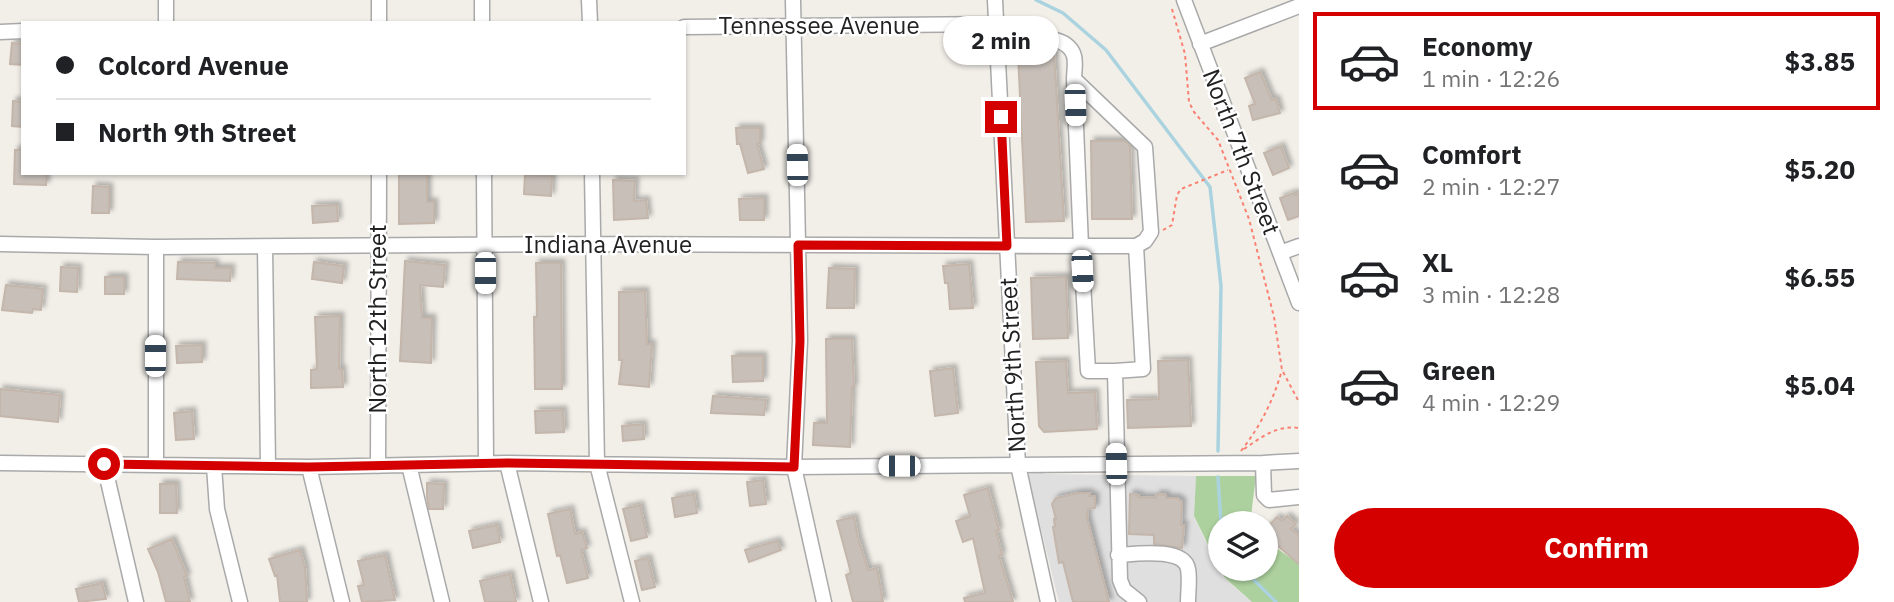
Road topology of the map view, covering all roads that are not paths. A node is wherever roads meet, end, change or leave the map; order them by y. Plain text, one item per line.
1 (166, 0) edge
2 (379, 0) edge
3 (482, 0) edge
4 (589, 0) edge
5 (793, 0) edge
6 (995, 0) edge
7 (1184, 0) edge
8 (1297, 6) edge
9 (166, 21) edge
10 (379, 21) edge
11 (482, 21) edge
12 (590, 21) edge
13 (794, 26) junction
14 (686, 27) edge
15 (21, 31) edge
16 (0, 32) edge
17 (997, 32) junction
18 (1200, 44) junction
19 (1074, 79) junction
20 (379, 175) edge
21 (484, 175) edge
22 (592, 175) edge
23 (0, 244) edge
24 (593, 244) junction
25 (485, 245) junction
26 (798, 245) junction
27 (1007, 246) junction
28 (1081, 246) junction
29 (1136, 246) junction
30 (1299, 246) edge
31 (156, 247) junction
32 (265, 247) junction
33 (379, 247) junction
34 (1280, 253) junction
35 (1299, 303) edge
36 (1115, 371) junction
37 (1299, 461) edge
38 (0, 463) edge
39 (486, 463) junction
40 (507, 463) junction
41 (1263, 463) junction
42 (104, 464) junction
43 (597, 464) junction
44 (1116, 464) junction
45 (156, 465) junction
46 (409, 465) junction
47 (1018, 465) junction
48 (214, 466) junction
49 (268, 466) junction
50 (379, 466) junction
51 (309, 467) junction
52 (794, 467) junction
53 (1299, 497) edge
54 (1118, 555) junction
55 (136, 602) edge
56 (240, 602) edge
57 (342, 602) edge
58 (442, 602) edge
59 (541, 602) edge
60 (632, 602) edge
61 (824, 602) edge
62 (1048, 602) edge
63 (1139, 602) edge
64 (1188, 602) edge

1 - 9 street
2 - 10 street
3 - 11 street
4 - 12 street
5 - 13 street
6 - 17 street, North 9th Street
7 - 18 street, North 7th Street
8 - 18 street
13 - 14 street, Tennessee Avenue
13 - 17 street, Tennessee Avenue
13 - 26 street
15 - 16 street
17 - 19 street, Tennessee Avenue
17 - 27 street, North 9th Street
18 - 34 street, North 7th Street
19 - 28 street, Tennessee Avenue
19 - 29 street
20 - 33 street, North 12th Street
21 - 25 street
22 - 24 street
23 - 31 street, Indiana Avenue
24 - 25 street, Indiana Avenue
24 - 26 street, Indiana Avenue
24 - 43 street
25 - 33 street, Indiana Avenue
25 - 39 street
26 - 27 street, Indiana Avenue
26 - 52 street
27 - 28 street, Indiana Avenue
27 - 47 street, North 9th Street
28 - 29 street, Indiana Avenue
28 - 36 street, Tennessee Avenue
29 - 36 street
30 - 34 street
31 - 32 street, Indiana Avenue
31 - 45 street
32 - 33 street, Indiana Avenue
32 - 49 street
33 - 50 street, North 12th Street
34 - 35 street, North 7th Street
36 - 44 street
37 - 41 street
38 - 42 street
39 - 40 street
39 - 46 street
40 - 43 street
40 - 59 street
41 - 44 street
41 - 53 street
42 - 45 street
42 - 55 street
43 - 52 street
43 - 60 street
44 - 47 street
44 - 54 street
45 - 48 street
46 - 50 street
46 - 58 street
47 - 52 street
47 - 62 street, North 9th Street
48 - 49 street
48 - 56 street
49 - 51 street
50 - 51 street
51 - 57 street
52 - 61 street
54 - 63 street
54 - 64 street

